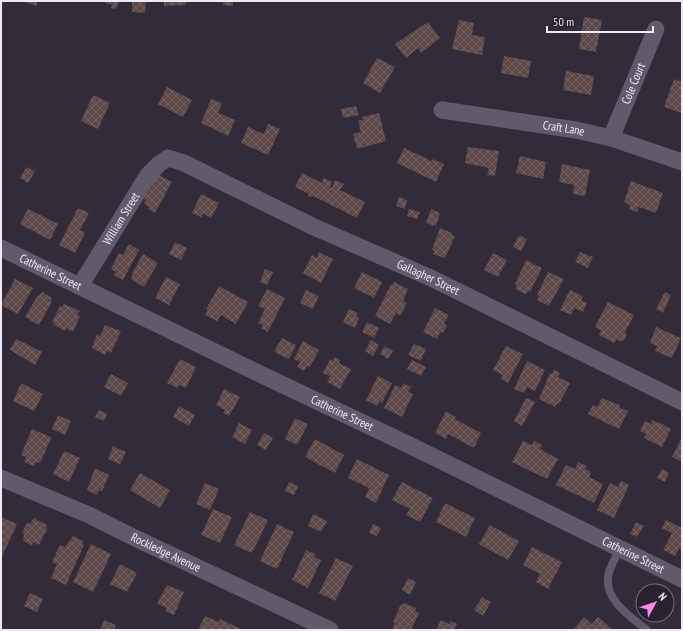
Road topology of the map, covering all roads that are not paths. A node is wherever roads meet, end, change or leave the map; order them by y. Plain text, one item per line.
1 (656, 29) dead end
2 (442, 110) dead end
3 (611, 138) junction
4 (170, 159) joint
5 (682, 162) edge
6 (1, 248) edge
7 (80, 286) junction
8 (682, 402) edge
9 (1, 478) edge
10 (620, 548) junction
11 (682, 579) edge
12 (330, 630) edge
13 (646, 630) edge

1 - 3 street, Cole Court
2 - 3 street, Craft Lane
3 - 5 street, Craft Lane
4 - 7 street, William Street
4 - 8 street, Gallagher Street
6 - 7 street, Catherine Street
7 - 10 street, Catherine Street
9 - 12 street, Rockledge Avenue
10 - 11 street, Catherine Street
10 - 13 lane

